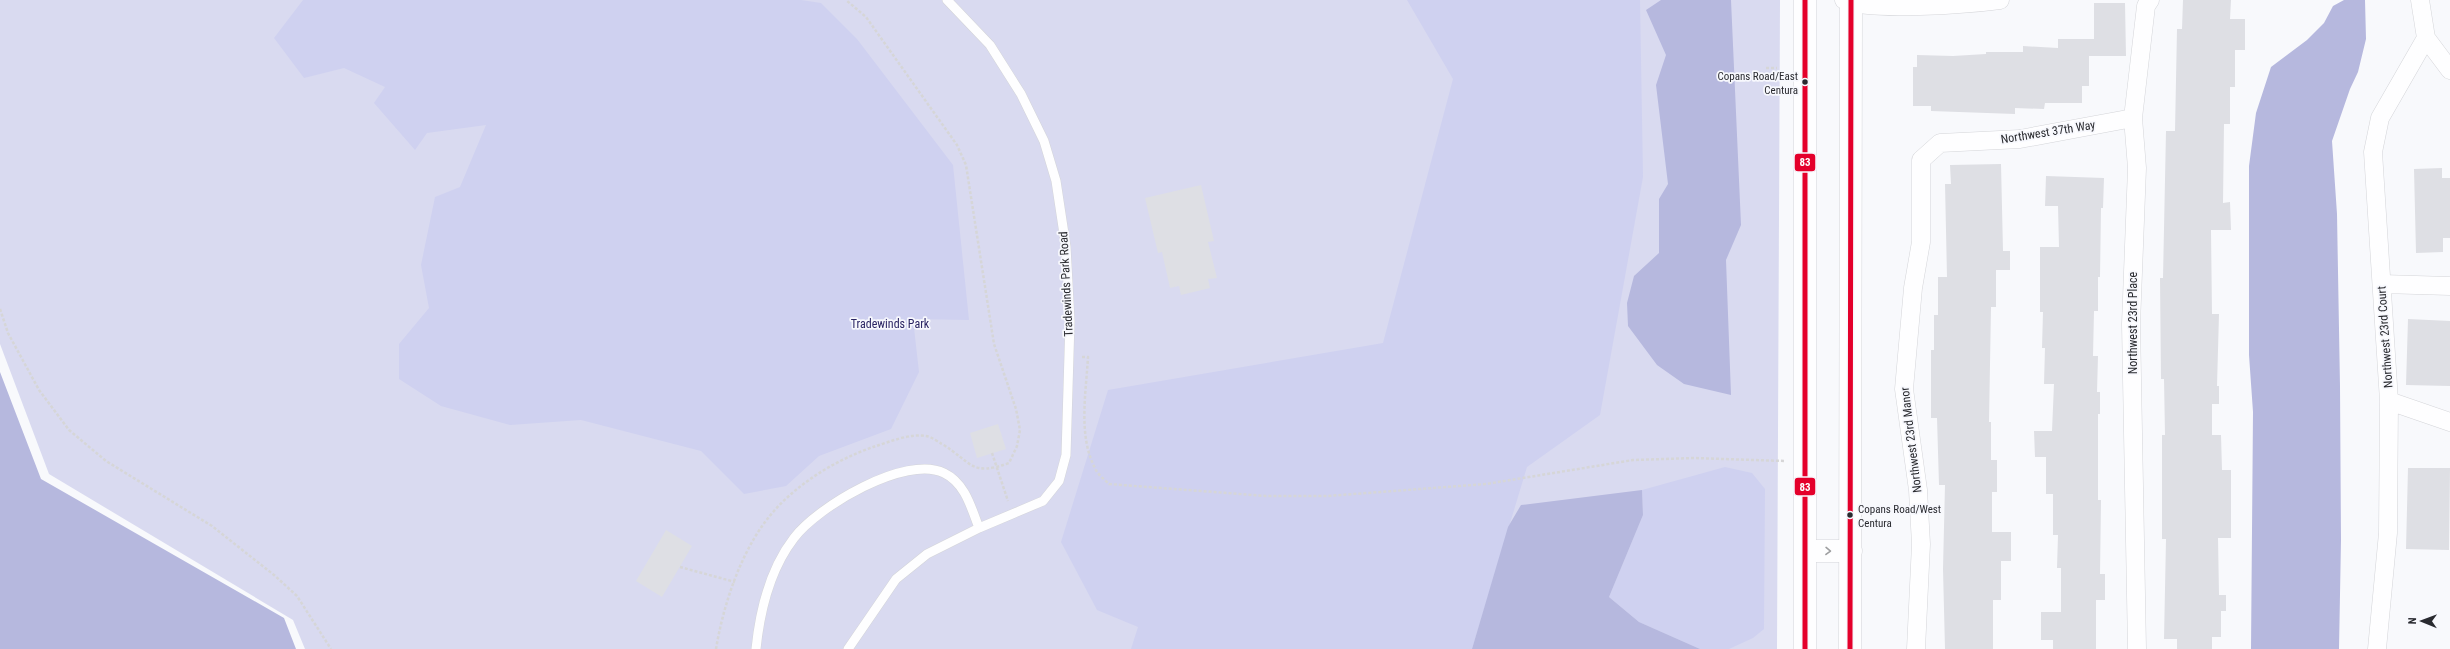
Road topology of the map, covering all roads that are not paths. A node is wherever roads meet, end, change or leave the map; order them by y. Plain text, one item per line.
1 (947, 0) edge
2 (1805, 0) edge
3 (2000, 0) edge
4 (2150, 0) edge
5 (2420, 0) edge
6 (1849, 1) edge
7 (2426, 38) junction
8 (2450, 70) edge
9 (2133, 118) junction
10 (1921, 160) joint
11 (2382, 284) junction
12 (2450, 286) edge
13 (2389, 401) junction
14 (2450, 422) edge
15 (979, 528) junction
16 (1805, 551) junction
17 (1850, 551) junction
18 (756, 649) edge
19 (848, 649) edge
20 (1805, 649) edge
21 (1850, 649) edge
22 (1916, 649) edge
23 (2137, 649) edge
24 (2377, 649) edge

1 - 15 lane, Tradewinds Park Road
2 - 16 main road
3 - 6 street
4 - 9 street, Northwest 23rd Place
5 - 7 street
6 - 17 main road
7 - 8 street
7 - 11 street, Northwest 23rd Court
9 - 10 street, Northwest 37th Way
9 - 23 street, Northwest 23rd Place
10 - 22 street, Northwest 23rd Manor
11 - 12 street
11 - 13 street, Northwest 23rd Court
13 - 14 street
13 - 24 street, Northwest 23rd Court
15 - 18 lane
15 - 19 lane, Tradewinds Park Road
16 -> 17 main road
16 - 20 main road
17 - 21 main road

